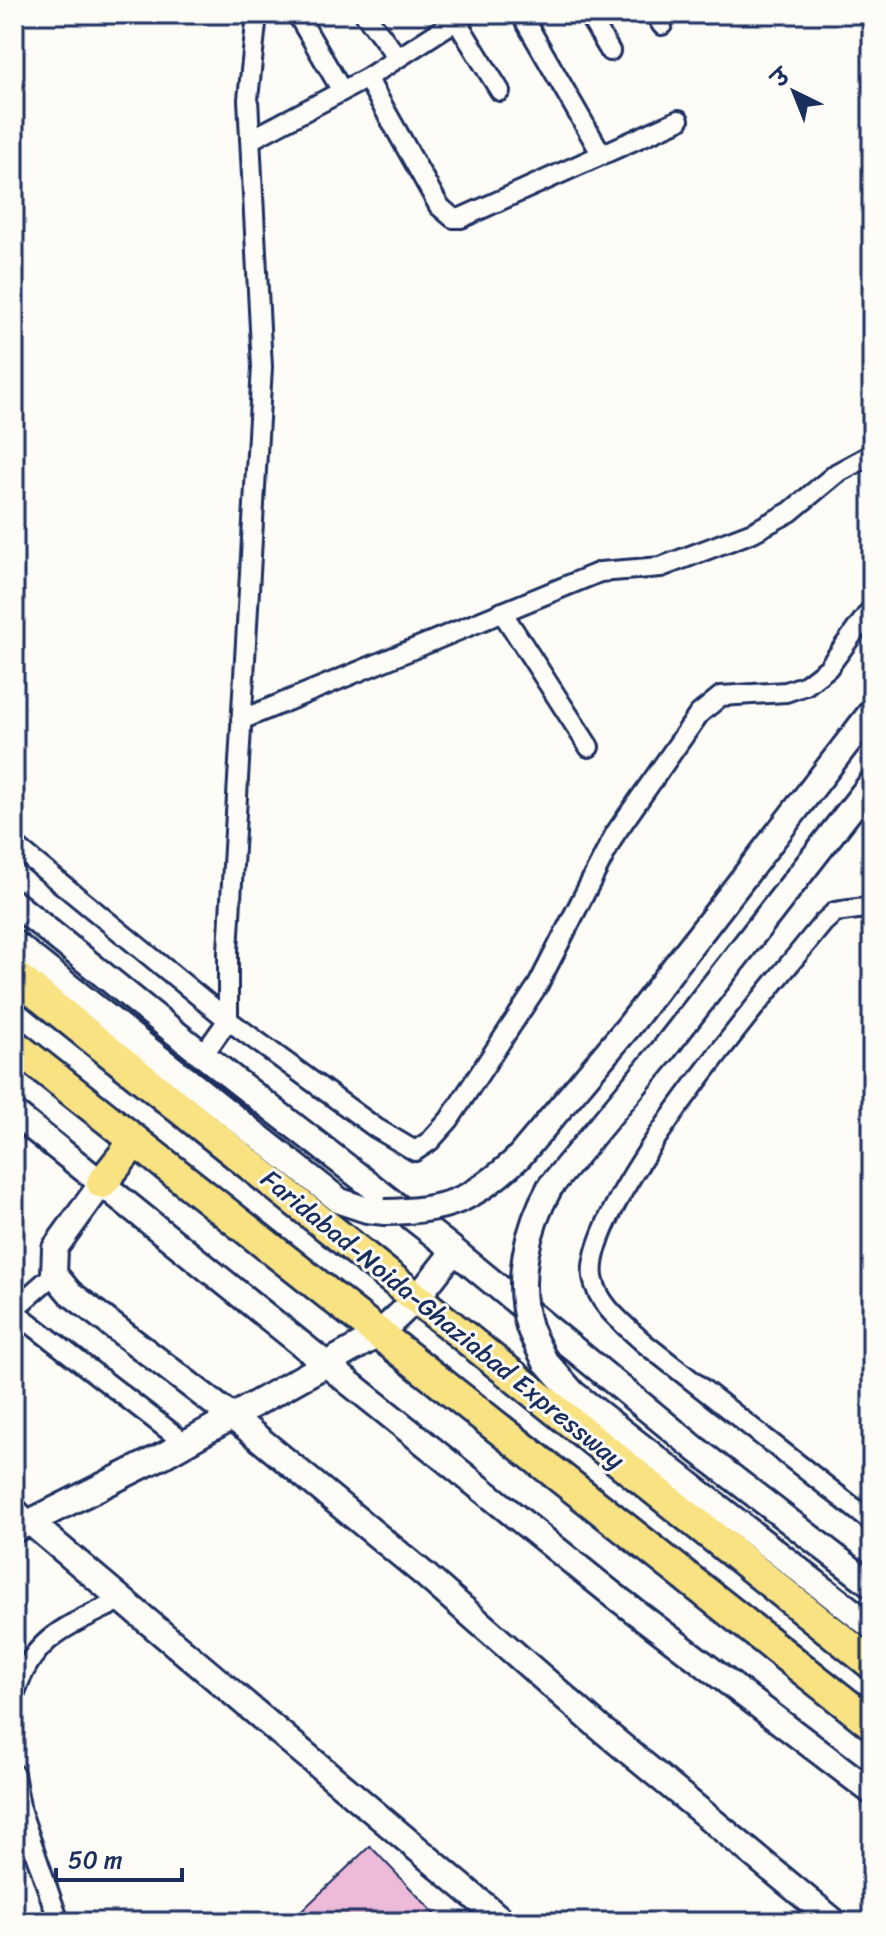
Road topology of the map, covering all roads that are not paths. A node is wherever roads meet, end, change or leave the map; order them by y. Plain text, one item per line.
1 (257, 14) edge
2 (297, 14) edge
3 (365, 14) edge
4 (521, 14) edge
5 (588, 14) edge
6 (450, 19) edge
7 (610, 51) dead end
8 (398, 58) junction
9 (367, 78) junction
10 (342, 91) junction
11 (500, 91) dead end
12 (679, 120) dead end
13 (250, 140) junction
14 (602, 155) junction
15 (872, 454) edge
16 (872, 608) edge
17 (502, 612) junction
18 (872, 711) edge
19 (241, 720) junction
20 (589, 747) dead end
21 (872, 782) edge
22 (14, 845) edge
23 (14, 903) edge
24 (872, 907) edge
25 (14, 943) edge
26 (14, 975) edge
27 (228, 1020) junction
28 (14, 1045) edge
29 (203, 1055) junction
30 (14, 1113) edge
31 (135, 1141) junction
32 (102, 1183) junction
33 (395, 1212) junction
34 (454, 1251) junction
35 (54, 1274) junction
36 (417, 1298) junction
37 (14, 1310) edge
38 (378, 1335) junction
39 (326, 1364) junction
40 (231, 1416) junction
41 (185, 1443) junction
42 (19, 1520) edge
43 (872, 1522) edge
44 (872, 1585) edge
45 (121, 1600) junction
46 (872, 1627) edge
47 (872, 1664) edge
48 (14, 1696) edge
49 (872, 1724) edge
50 (14, 1774) edge
51 (872, 1792) edge
52 (59, 1922) edge
53 (504, 1922) edge
54 (835, 1922) edge

1 - 13 street
2 - 10 street
3 - 8 street
4 - 14 street
5 - 7 street
6 - 8 street
6 - 11 street
8 - 9 street
9 - 10 street
9 - 14 street
10 - 13 street
12 - 14 street
13 - 19 street
15 - 17 street
16 - 27 street
17 - 19 street
17 - 20 street
18 - 33 street, bridge
19 - 27 street
21 - 46 street, bridge
22 - 27 street
23 - 29 street
24 - 43 street
25 - 33 street
26 - 36 main road, Faridabad-Noida-Ghaziabad Expressway
27 - 29 street
28 - 31 main road, Faridabad-Noida-Ghaziabad Expressway
29 - 33 street
30 - 32 street
31 - 32 main road
31 - 38 main road, Faridabad-Noida-Ghaziabad Expressway
32 - 35 street
32 - 39 street
33 - 34 street
34 - 36 street
34 - 44 street
35 - 37 street
35 - 40 street
36 - 38 street
36 - 47 main road, Faridabad-Noida-Ghaziabad Expressway
37 - 41 street
38 - 39 street
38 - 49 main road, Faridabad-Noida-Ghaziabad Expressway
39 - 40 street
39 - 51 street
40 - 41 street
40 - 54 street
41 - 42 street
42 - 45 street
45 - 48 street
45 - 53 street
50 - 52 street

